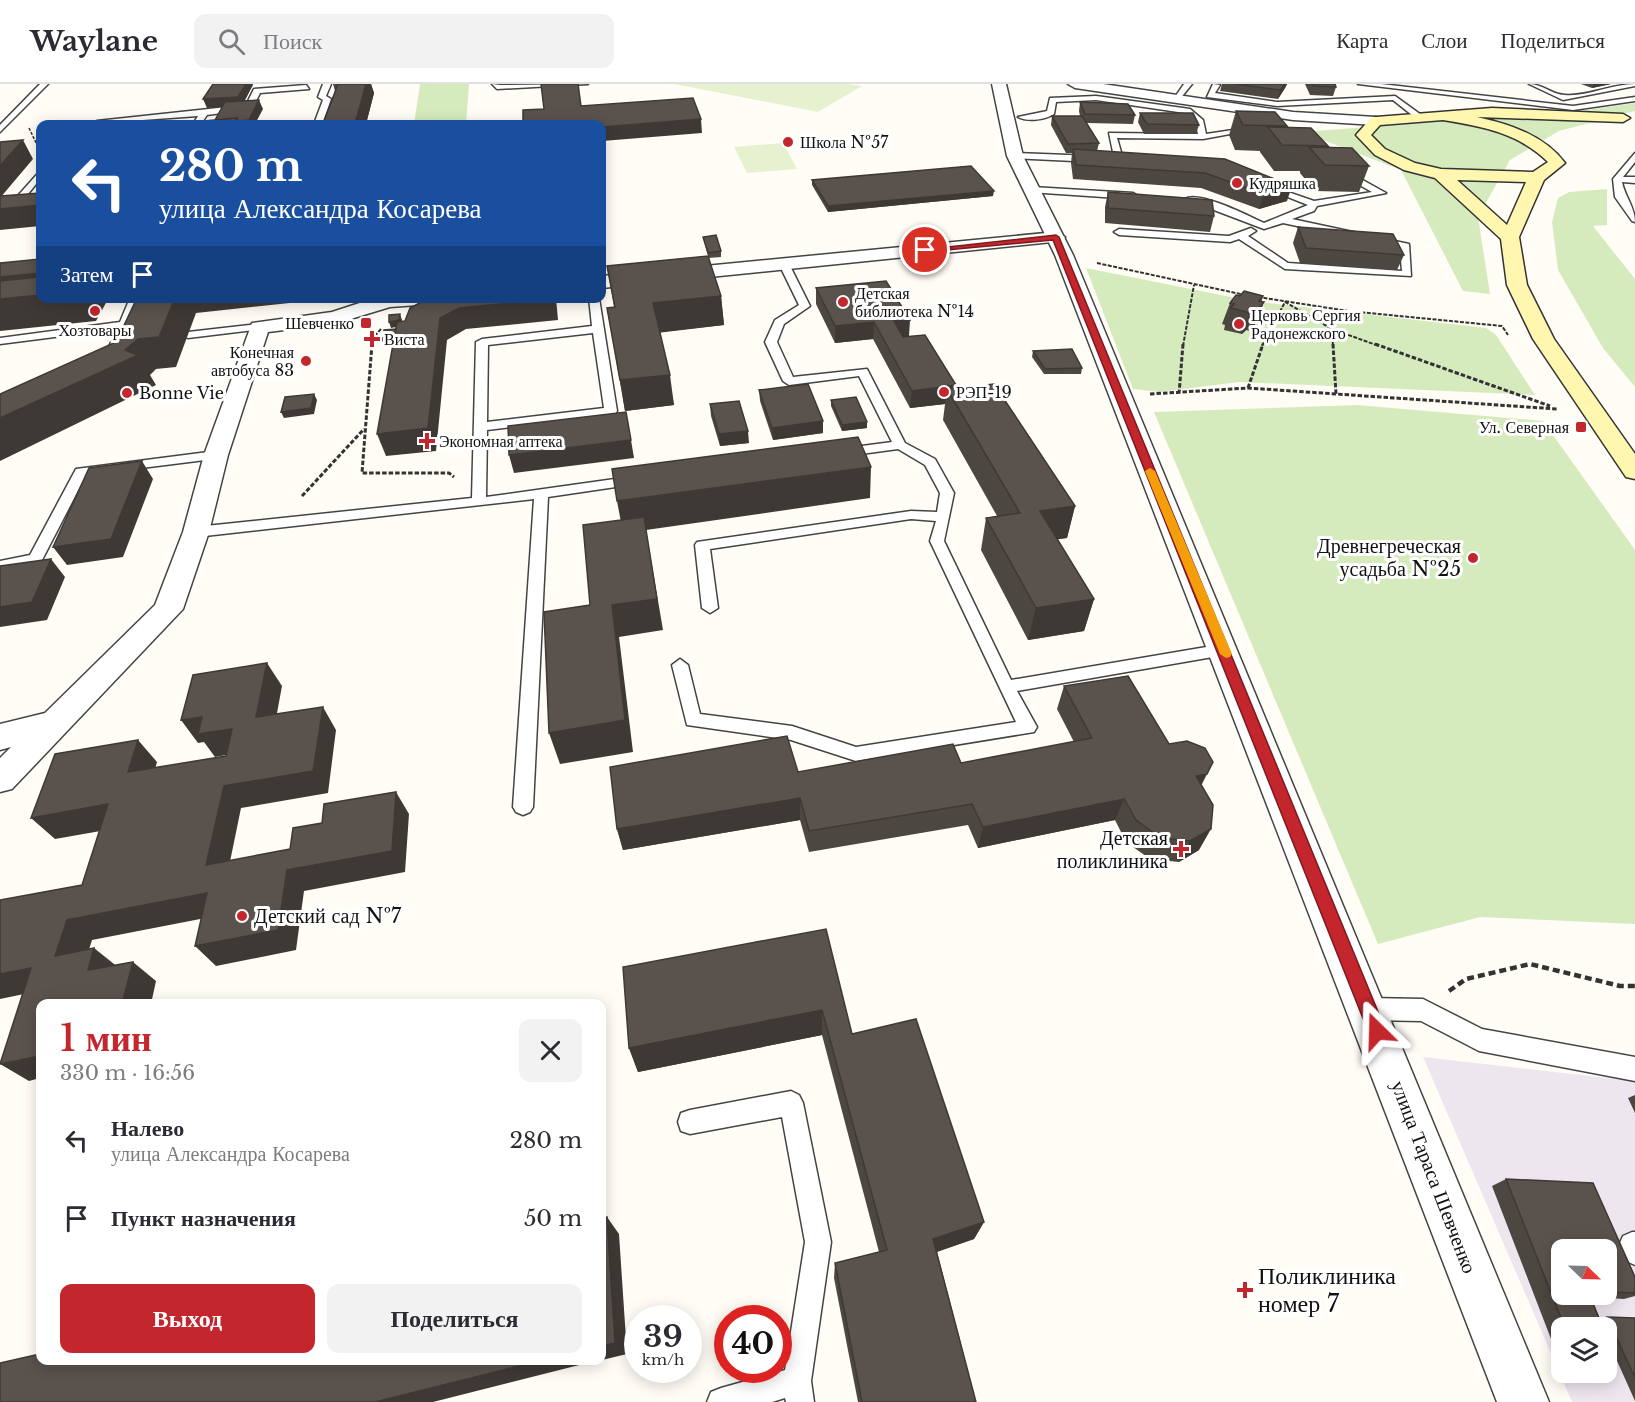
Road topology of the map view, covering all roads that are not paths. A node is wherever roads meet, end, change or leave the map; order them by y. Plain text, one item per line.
1 (44, 84) edge
2 (327, 84) edge
3 (496, 84) edge
4 (584, 84) edge
5 (999, 84) edge
6 (1007, 84) edge
7 (1075, 84) edge
8 (1188, 84) edge
9 (1362, 84) edge
10 (1533, 84) edge
11 (1635, 84) edge
12 (1216, 85) edge
13 (1387, 86) edge
14 (306, 87) dead end
15 (1176, 98) junction
16 (1395, 98) junction
17 (1635, 99) edge
18 (204, 113) junction
19 (1293, 116) junction
20 (1438, 116) junction
21 (1629, 116) edge
22 (1022, 117) junction
23 (1420, 117) junction
24 (124, 120) edge
25 (200, 120) edge
26 (319, 120) edge
27 (1376, 121) junction
28 (1263, 128) edge
29 (0, 130) edge
30 (1582, 132) dead end
31 (1363, 135) junction
32 (1203, 137) junction
33 (1024, 145) junction
34 (1635, 156) edge
35 (1114, 160) junction
36 (1126, 160) edge
37 (1332, 166) edge
38 (1441, 174) junction
39 (1537, 177) junction
40 (36, 179) edge
41 (1617, 179) junction
42 (1635, 180) edge
43 (1261, 183) edge
44 (1032, 190) junction
45 (1142, 196) edge
46 (1177, 198) edge
47 (36, 203) edge
48 (1312, 204) junction
49 (1282, 219) junction
50 (1635, 219) edge
51 (1264, 226) junction
52 (1119, 232) edge
53 (1240, 235) junction
54 (1510, 237) junction
55 (1060, 246) junction
56 (784, 264) junction
57 (606, 282) edge
58 (134, 303) edge
59 (407, 303) edge
60 (595, 303) edge
61 (387, 307) edge
62 (123, 326) junction
63 (259, 327) junction
64 (598, 329) junction
65 (188, 335) dead end
66 (0, 341) edge
67 (94, 374) edge
68 (480, 427) junction
69 (900, 445) junction
70 (216, 455) junction
71 (819, 456) edge
72 (1635, 472) edge
73 (645, 479) edge
74 (541, 493) junction
75 (480, 502) junction
76 (944, 517) junction
77 (196, 532) junction
78 (0, 566) edge
79 (710, 608) dead end
80 (1224, 650) junction
81 (680, 665) dead end
82 (1006, 687) junction
83 (56, 723) junction
84 (0, 737) edge
85 (0, 779) edge
86 (523, 807) dead end
87 (1368, 1009) junction
88 (1635, 1069) edge
89 (690, 1122) dead end
90 (1635, 1245) edge
91 (1635, 1252) edge
92 (799, 1392) edge
93 (721, 1402) edge
94 (1523, 1402) edge

1 - 29 lane
2 - 26 lane
3 - 4 lane
5 - 33 street, улица Тараса Шевченко
6 - 22 street
7 - 15 street
8 - 15 lane
9 - 13 lane
10 - 11 lane
12 - 16 lane
13 - 16 lane
13 - 17 lane
14 - 18 lane
15 - 19 street
16 - 23 lane
18 - 24 lane
18 - 25 lane
19 - 27 street
19 - 31 street
20 - 21 main road
20 - 23 main road
20 - 39 main road
21 - 30 main road
22 - 32 lane
22 - 33 street
23 - 27 main road
27 - 31 main road
28 - 32 lane
31 - 38 main road
32 - 35 lane
33 - 35 lane
33 - 44 street, улица Тараса Шевченко
34 - 41 lane
35 - 36 lane
37 - 48 lane
38 - 39 main road
38 - 54 main road
39 - 54 main road
40 - 47 lane
41 - 42 lane
41 - 50 lane
43 - 48 lane
44 - 45 lane
44 - 55 street, улица Тараса Шевченко
46 - 51 lane
48 - 49 lane
49 - 51 lane
49 - 53 lane
51 - 53 lane
52 - 53 lane
54 - 72 main road
55 - 56 street
55 - 80 street, улица Тараса Шевченко
56 - 57 street
56 - 69 lane
58 - 62 lane
59 - 61 street
60 - 64 lane
61 - 63 street
62 - 66 lane
62 - 67 lane
63 - 65 lane
63 - 70 street
64 - 68 lane
64 - 68 lane
68 - 75 lane
69 - 71 lane
69 - 76 lane
70 - 77 street
70 - 78 lane
73 - 74 lane
74 - 75 lane
74 - 86 lane
75 - 77 lane
76 - 79 lane
76 - 82 lane
77 - 83 street
80 - 82 lane
80 - 87 street, улица Тараса Шевченко
81 - 82 lane
83 - 84 street
83 - 85 street
87 - 88 lane
87 - 94 street, улица Тараса Шевченко
89 - 92 lane
90 - 91 lane
92 - 93 lane

